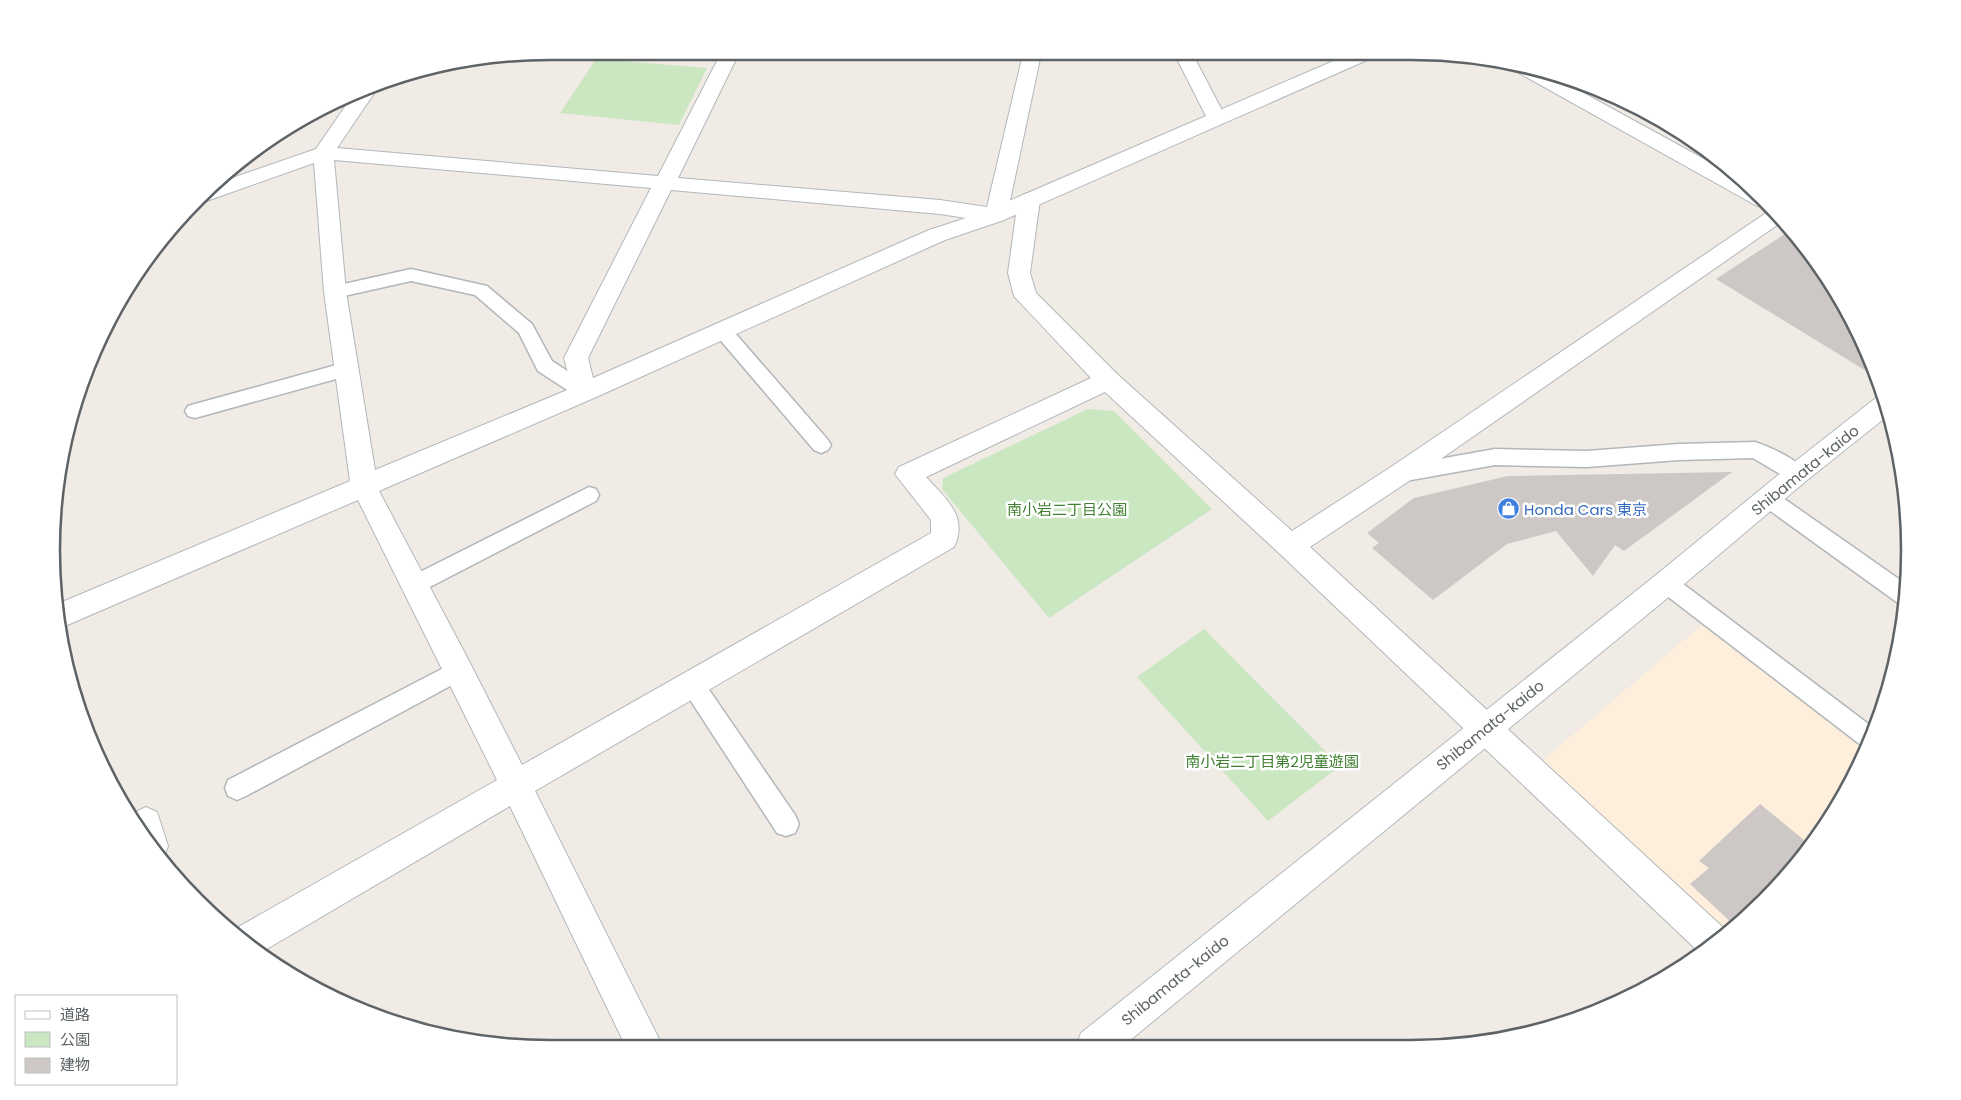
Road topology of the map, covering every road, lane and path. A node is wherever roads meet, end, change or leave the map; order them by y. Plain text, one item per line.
1 (726, 60) edge
2 (1031, 60) edge
3 (1187, 60) edge
4 (1351, 60) edge
5 (1543, 79) edge
6 (361, 97) edge
7 (1216, 118) junction
8 (1655, 126) edge
9 (1642, 133) junction
10 (323, 153) junction
11 (664, 183) junction
12 (1740, 187) edge
13 (220, 189) edge
14 (1029, 200) junction
15 (996, 215) junction
16 (1771, 219) edge
17 (335, 292) junction
18 (722, 330) junction
19 (346, 369) junction
20 (1108, 380) junction
21 (585, 392) junction
22 (1880, 409) edge
23 (195, 411) dead end
24 (821, 445) dead end
25 (1400, 474) junction
26 (1797, 474) junction
27 (364, 486) junction
28 (589, 495) dead end
29 (1769, 499) junction
30 (1290, 546) junction
31 (1666, 584) junction
32 (414, 585) junction
33 (1899, 591) edge
34 (64, 614) edge
35 (459, 670) junction
36 (692, 685) junction
37 (1485, 730) junction
38 (1865, 736) edge
39 (516, 786) junction
40 (237, 788) dead end
41 (786, 824) dead end
42 (251, 938) edge
43 (1709, 939) edge
44 (642, 1040) edge
45 (1101, 1040) edge

1 - 11 street
2 - 15 street
3 - 7 street
4 - 7 street
5 - 9 street
6 - 10 street
7 - 14 street
8 - 9 street
9 - 12 street
10 - 11 street
10 - 13 street
10 - 17 street
11 - 15 street
11 - 21 street
14 - 15 street
14 - 20 street
15 - 18 street
16 - 25 street
17 - 19 street
17 - 21 lane
18 - 21 street
18 - 24 lane
19 - 23 lane
19 - 27 street
20 - 30 street
20 - 36 street
21 - 27 street
22 - 26 street, Shibamata-kaido
25 - 26 lane
25 - 30 street
26 - 29 street, Shibamata-kaido
27 - 32 street
27 - 34 street
28 - 32 lane
29 - 31 street, Shibamata-kaido
29 - 33 lane
30 - 37 street
31 - 37 street, Shibamata-kaido
31 - 38 lane
32 - 35 street
35 - 39 street
35 - 40 lane
36 - 39 street
36 - 41 lane
37 - 43 street
37 - 45 street, Shibamata-kaido
39 - 42 street
39 - 44 street

